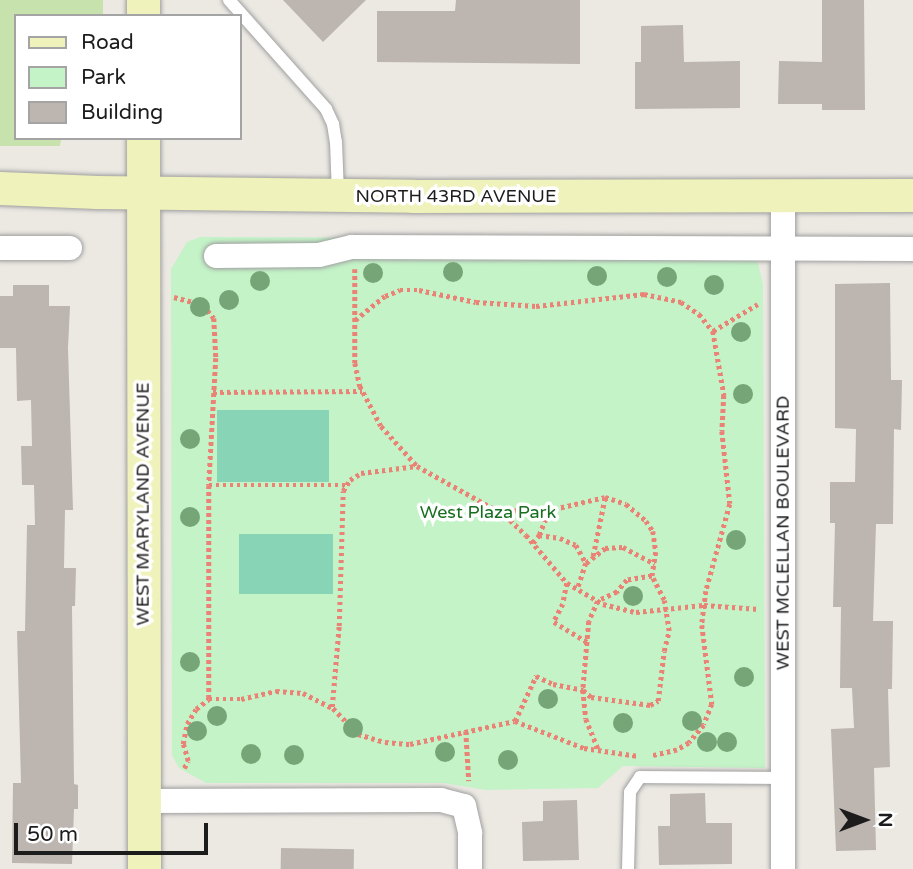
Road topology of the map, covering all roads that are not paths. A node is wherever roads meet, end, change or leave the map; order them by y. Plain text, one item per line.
1 (229, 0) edge
2 (241, 14) edge
3 (242, 15) edge
4 (143, 140) edge
5 (0, 188) edge
6 (142, 192) junction
7 (338, 195) junction
8 (913, 195) edge
9 (783, 197) junction
10 (0, 248) edge
11 (70, 248) dead end
12 (783, 248) junction
13 (913, 249) edge
14 (216, 256) dead end
15 (783, 778) junction
16 (144, 801) junction
17 (144, 869) edge
18 (470, 869) edge
19 (628, 869) edge
20 (783, 869) edge

1 - 2 lane
3 - 7 lane
4 - 6 main road, WEST MARYLAND AVENUE
5 - 6 main road, NORTH 43RD AVENUE
6 - 7 main road, NORTH 43RD AVENUE
6 - 16 main road, WEST MARYLAND AVENUE
7 - 9 main road, NORTH 43RD AVENUE
8 - 9 main road, NORTH 43RD AVENUE
9 - 12 street, WEST MCLELLAN BOULEVARD
10 - 11 street
12 - 13 street
12 - 14 street
12 - 15 street, WEST MCLELLAN BOULEVARD
15 - 19 lane
15 - 20 street, WEST MCLELLAN BOULEVARD
16 - 17 main road, WEST MARYLAND AVENUE
16 - 18 street

